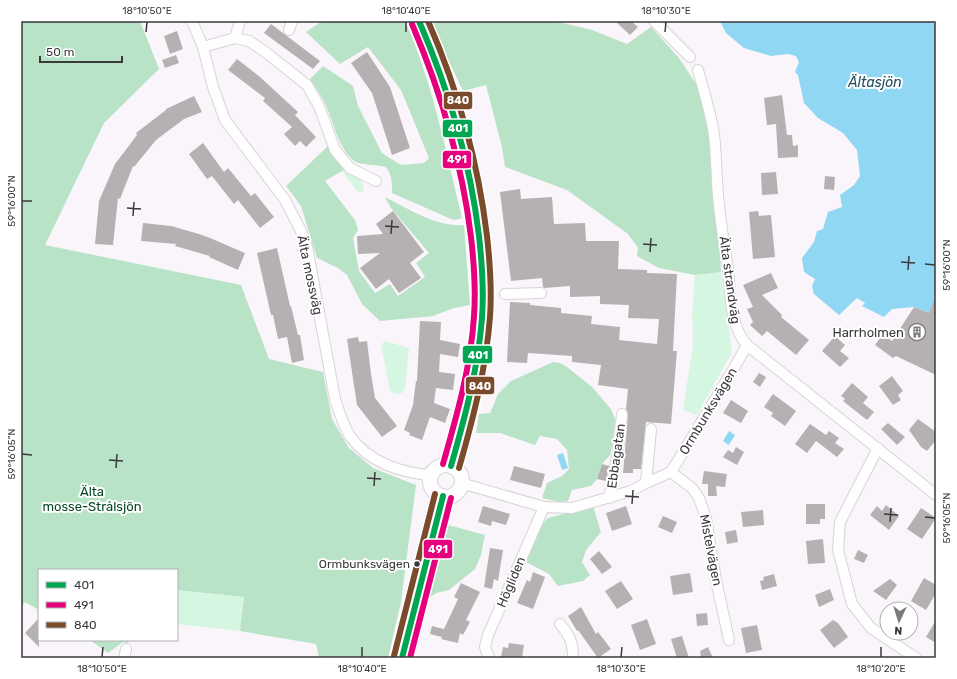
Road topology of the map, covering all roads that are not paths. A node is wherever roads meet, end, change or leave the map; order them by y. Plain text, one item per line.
1 (192, 21) edge
2 (240, 21) edge
3 (420, 21) edge
4 (654, 21) edge
5 (236, 38) junction
6 (203, 47) junction
7 (690, 57) dead end
8 (698, 70) dead end
9 (376, 181) dead end
10 (541, 293) dead end
11 (505, 294) dead end
12 (747, 345) junction
13 (622, 414) dead end
14 (652, 429) dead end
15 (878, 448) junction
16 (451, 466) junction
17 (671, 472) junction
18 (431, 475) junction
19 (461, 483) junction
20 (646, 483) junction
21 (936, 495) edge
22 (443, 496) junction
23 (610, 498) junction
24 (544, 507) junction
25 (560, 624) dead end
26 (729, 640) dead end
27 (402, 658) edge
28 (489, 658) edge
29 (573, 658) edge
30 (916, 658) edge

1 - 6 street, Älta mossväg
2 - 5 street
3 - 16 main road
4 - 7 street
5 - 6 street
5 - 9 street
6 - 18 street, Älta mossväg
8 - 12 street, Älta strandväg
10 - 11 street
12 - 15 street, Älta strandväg
12 - 17 street, Ormbunksvägen
13 - 23 street, Ebbagatan
14 - 20 street
15 - 21 street, Älta strandväg
15 - 30 street
16 - 18 main road
16 - 19 main road
17 - 20 street
17 - 26 street, Mistelvägen
18 - 22 main road
19 - 22 main road
19 - 24 street
20 - 23 street
22 - 27 main road
23 - 24 street
24 - 28 street, Högliden
25 - 29 street

